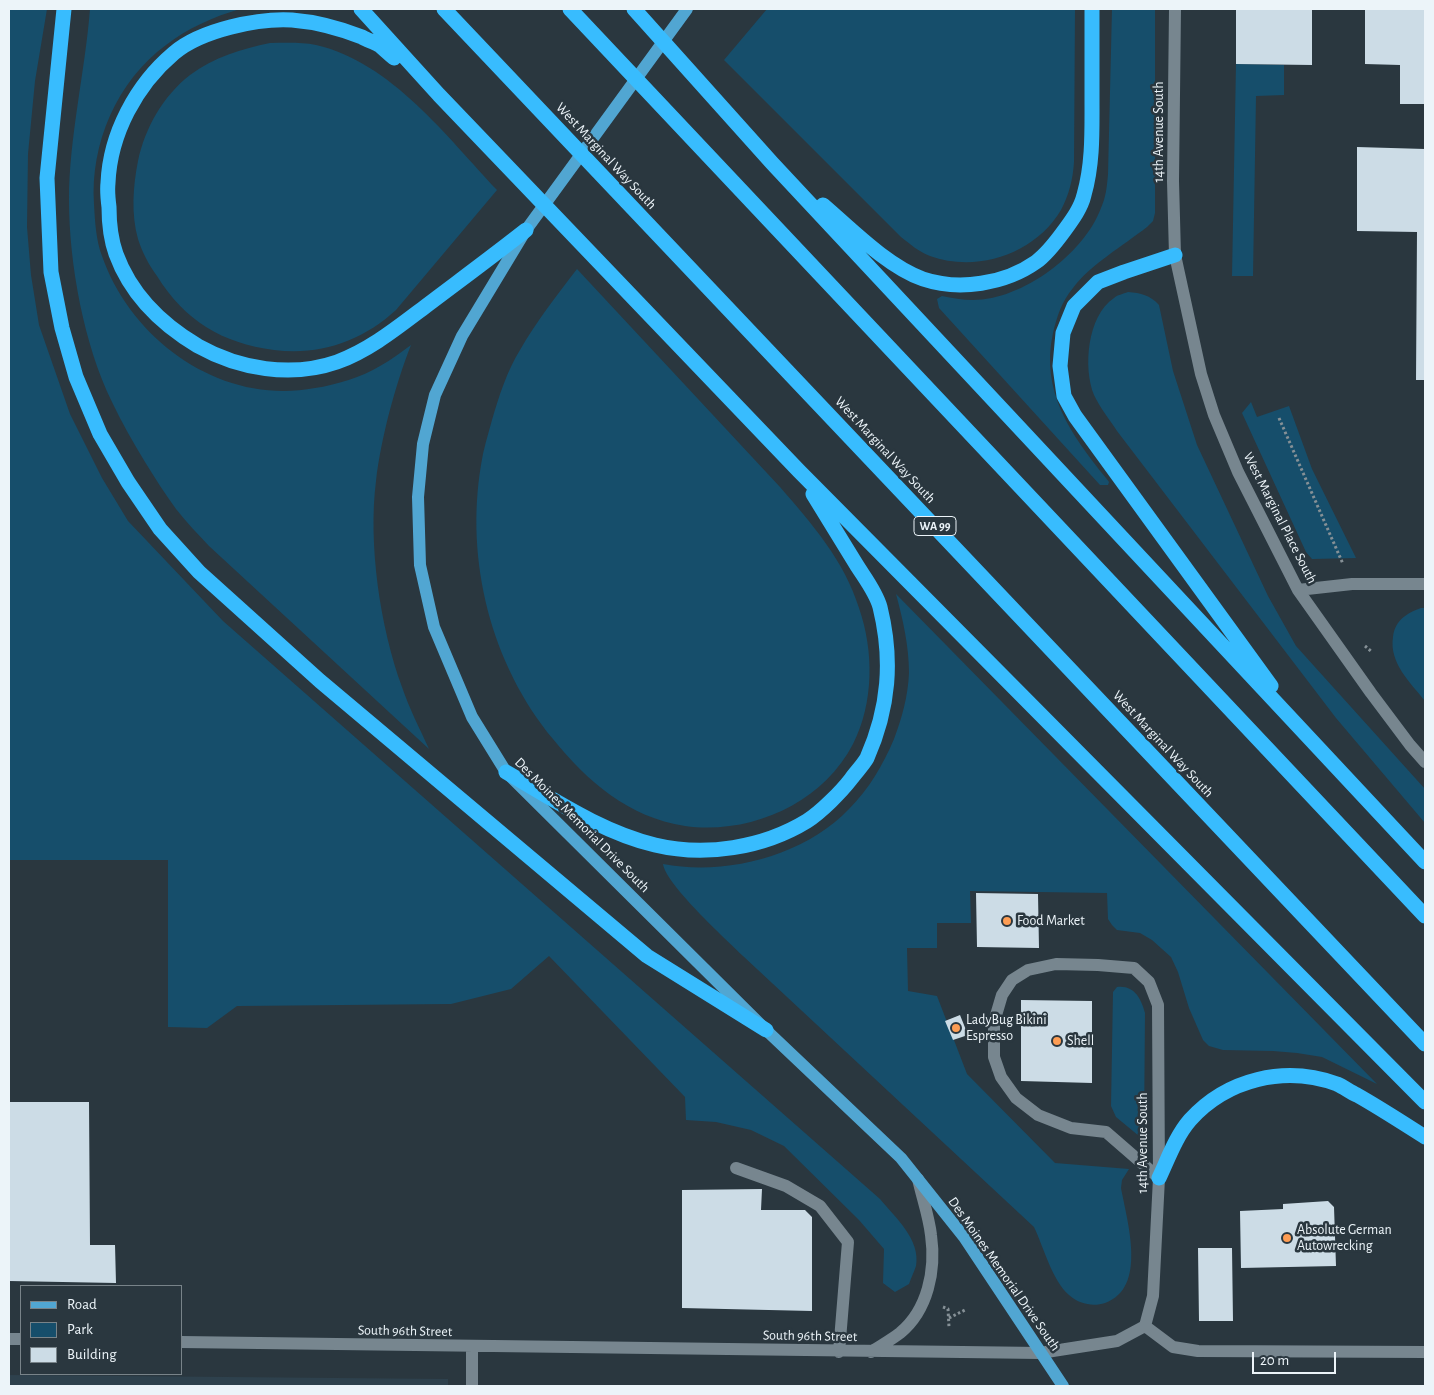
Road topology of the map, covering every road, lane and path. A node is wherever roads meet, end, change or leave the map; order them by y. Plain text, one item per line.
1 (64, 9) edge
2 (361, 9) edge
3 (444, 9) edge
4 (570, 9) edge
5 (634, 9) edge
6 (1092, 9) edge
7 (1175, 9) edge
8 (685, 12) edge
9 (439, 95) junction
10 (772, 163) junction
11 (526, 230) junction
12 (1175, 255) junction
13 (1279, 418) dead end
14 (799, 471) junction
15 (1352, 584) junction
16 (1425, 584) edge
17 (1298, 590) junction
18 (1308, 738) junction
19 (1425, 762) edge
20 (506, 772) junction
21 (1425, 862) edge
22 (1425, 916) edge
23 (766, 1030) junction
24 (1425, 1044) edge
25 (1425, 1102) edge
26 (1425, 1138) edge
27 (736, 1168) dead end
28 (1159, 1178) junction
29 (918, 1179) junction
30 (943, 1307) dead end
31 (965, 1310) dead end
32 (949, 1318) junction
33 (1145, 1326) junction
34 (949, 1327) dead end
35 (182, 1342) edge
36 (472, 1346) junction
37 (838, 1352) junction
38 (871, 1352) junction
39 (1425, 1352) edge
40 (1040, 1353) junction
41 (472, 1386) edge
42 (1063, 1386) edge

1 - 23 highway
2 - 9 highway
3 - 24 highway, West Marginal Way South / WA 99
4 - 22 highway
5 - 10 highway
6 - 10 highway
7 - 12 street, 14th Avenue South
8 - 11 main road, Des Moines Memorial Drive South
9 - 11 highway
9 - 14 highway
10 - 18 highway
11 - 20 main road, Des Moines Memorial Drive South
12 - 17 street, West Marginal Place South
12 - 18 highway
13 - 15 path
14 - 20 highway
14 - 25 highway
15 - 16 street
15 - 17 street
17 - 19 street, West Marginal Place South
18 - 21 highway
20 - 23 main road, Des Moines Memorial Drive South
23 - 29 main road, Des Moines Memorial Drive South
26 - 28 highway
27 - 37 street
28 - 28 street, 14th Avenue South
28 - 33 street, 14th Avenue South
29 - 38 street
29 - 40 main road, Des Moines Memorial Drive South
30 - 32 path
31 - 32 path
32 - 34 path
33 - 39 street
33 - 40 street, South 96th Street
35 - 36 street, South 96th Street
36 - 37 street, South 96th Street
36 - 41 street
37 - 38 street, South 96th Street
38 - 40 street, South 96th Street
40 - 42 main road, Des Moines Memorial Drive South

